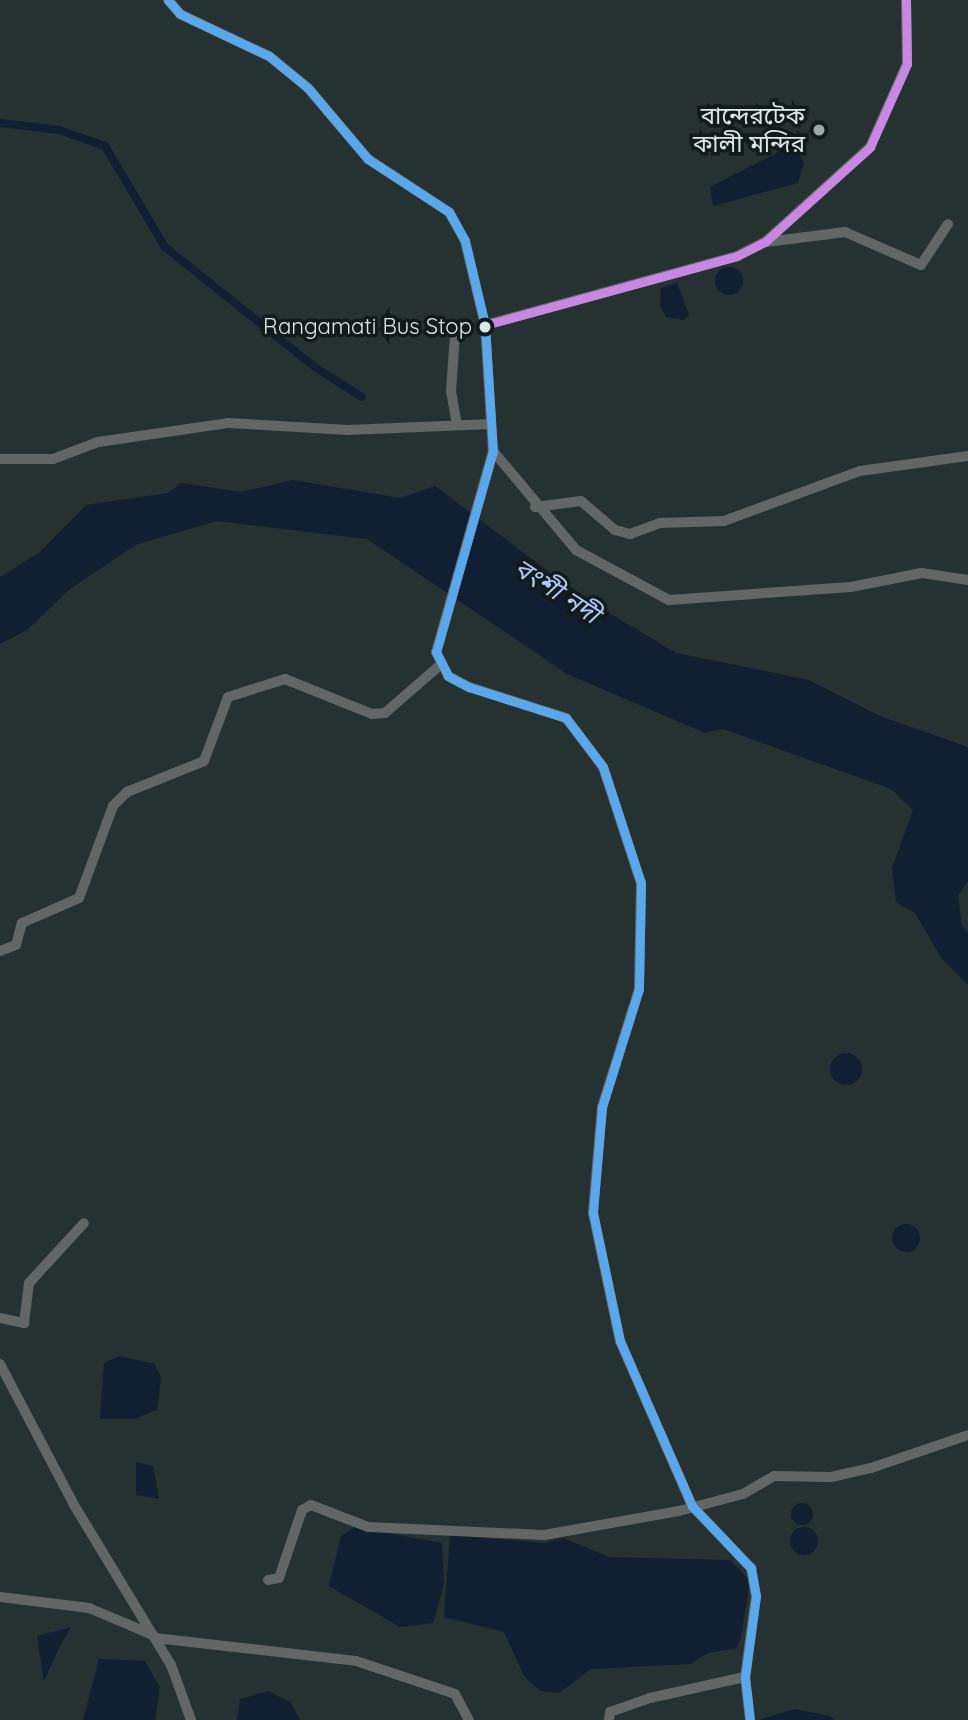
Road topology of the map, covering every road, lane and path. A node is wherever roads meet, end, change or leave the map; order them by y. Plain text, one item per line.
1 (167, 0) edge
2 (906, 0) edge
3 (948, 224) dead end
4 (765, 242) junction
5 (485, 325) junction
6 (455, 335) dead end
7 (457, 424) junction
8 (491, 424) junction
9 (493, 451) junction
10 (968, 456) edge
11 (0, 459) edge
12 (535, 507) junction
13 (968, 580) edge
14 (439, 666) junction
15 (0, 951) edge
16 (84, 1223) dead end
17 (0, 1318) edge
18 (1, 1368) edge
19 (968, 1435) edge
20 (692, 1506) junction
21 (268, 1580) dead end
22 (0, 1597) edge
23 (154, 1636) junction
24 (745, 1677) junction
25 (191, 1720) edge
26 (469, 1720) edge
27 (609, 1720) edge
28 (750, 1720) edge

1 - 5 street
2 - 4 street
3 - 4 street
4 - 5 street
5 - 8 street
6 - 7 street
7 - 8 street
7 - 11 street
8 - 9 street
9 - 12 street
9 - 14 street
10 - 12 street
12 - 13 street
14 - 15 street
14 - 20 street
16 - 17 street
18 - 23 street
19 - 20 street
20 - 21 street
20 - 24 street
22 - 23 street
23 - 25 street
23 - 26 street
24 - 27 street
24 - 28 street

